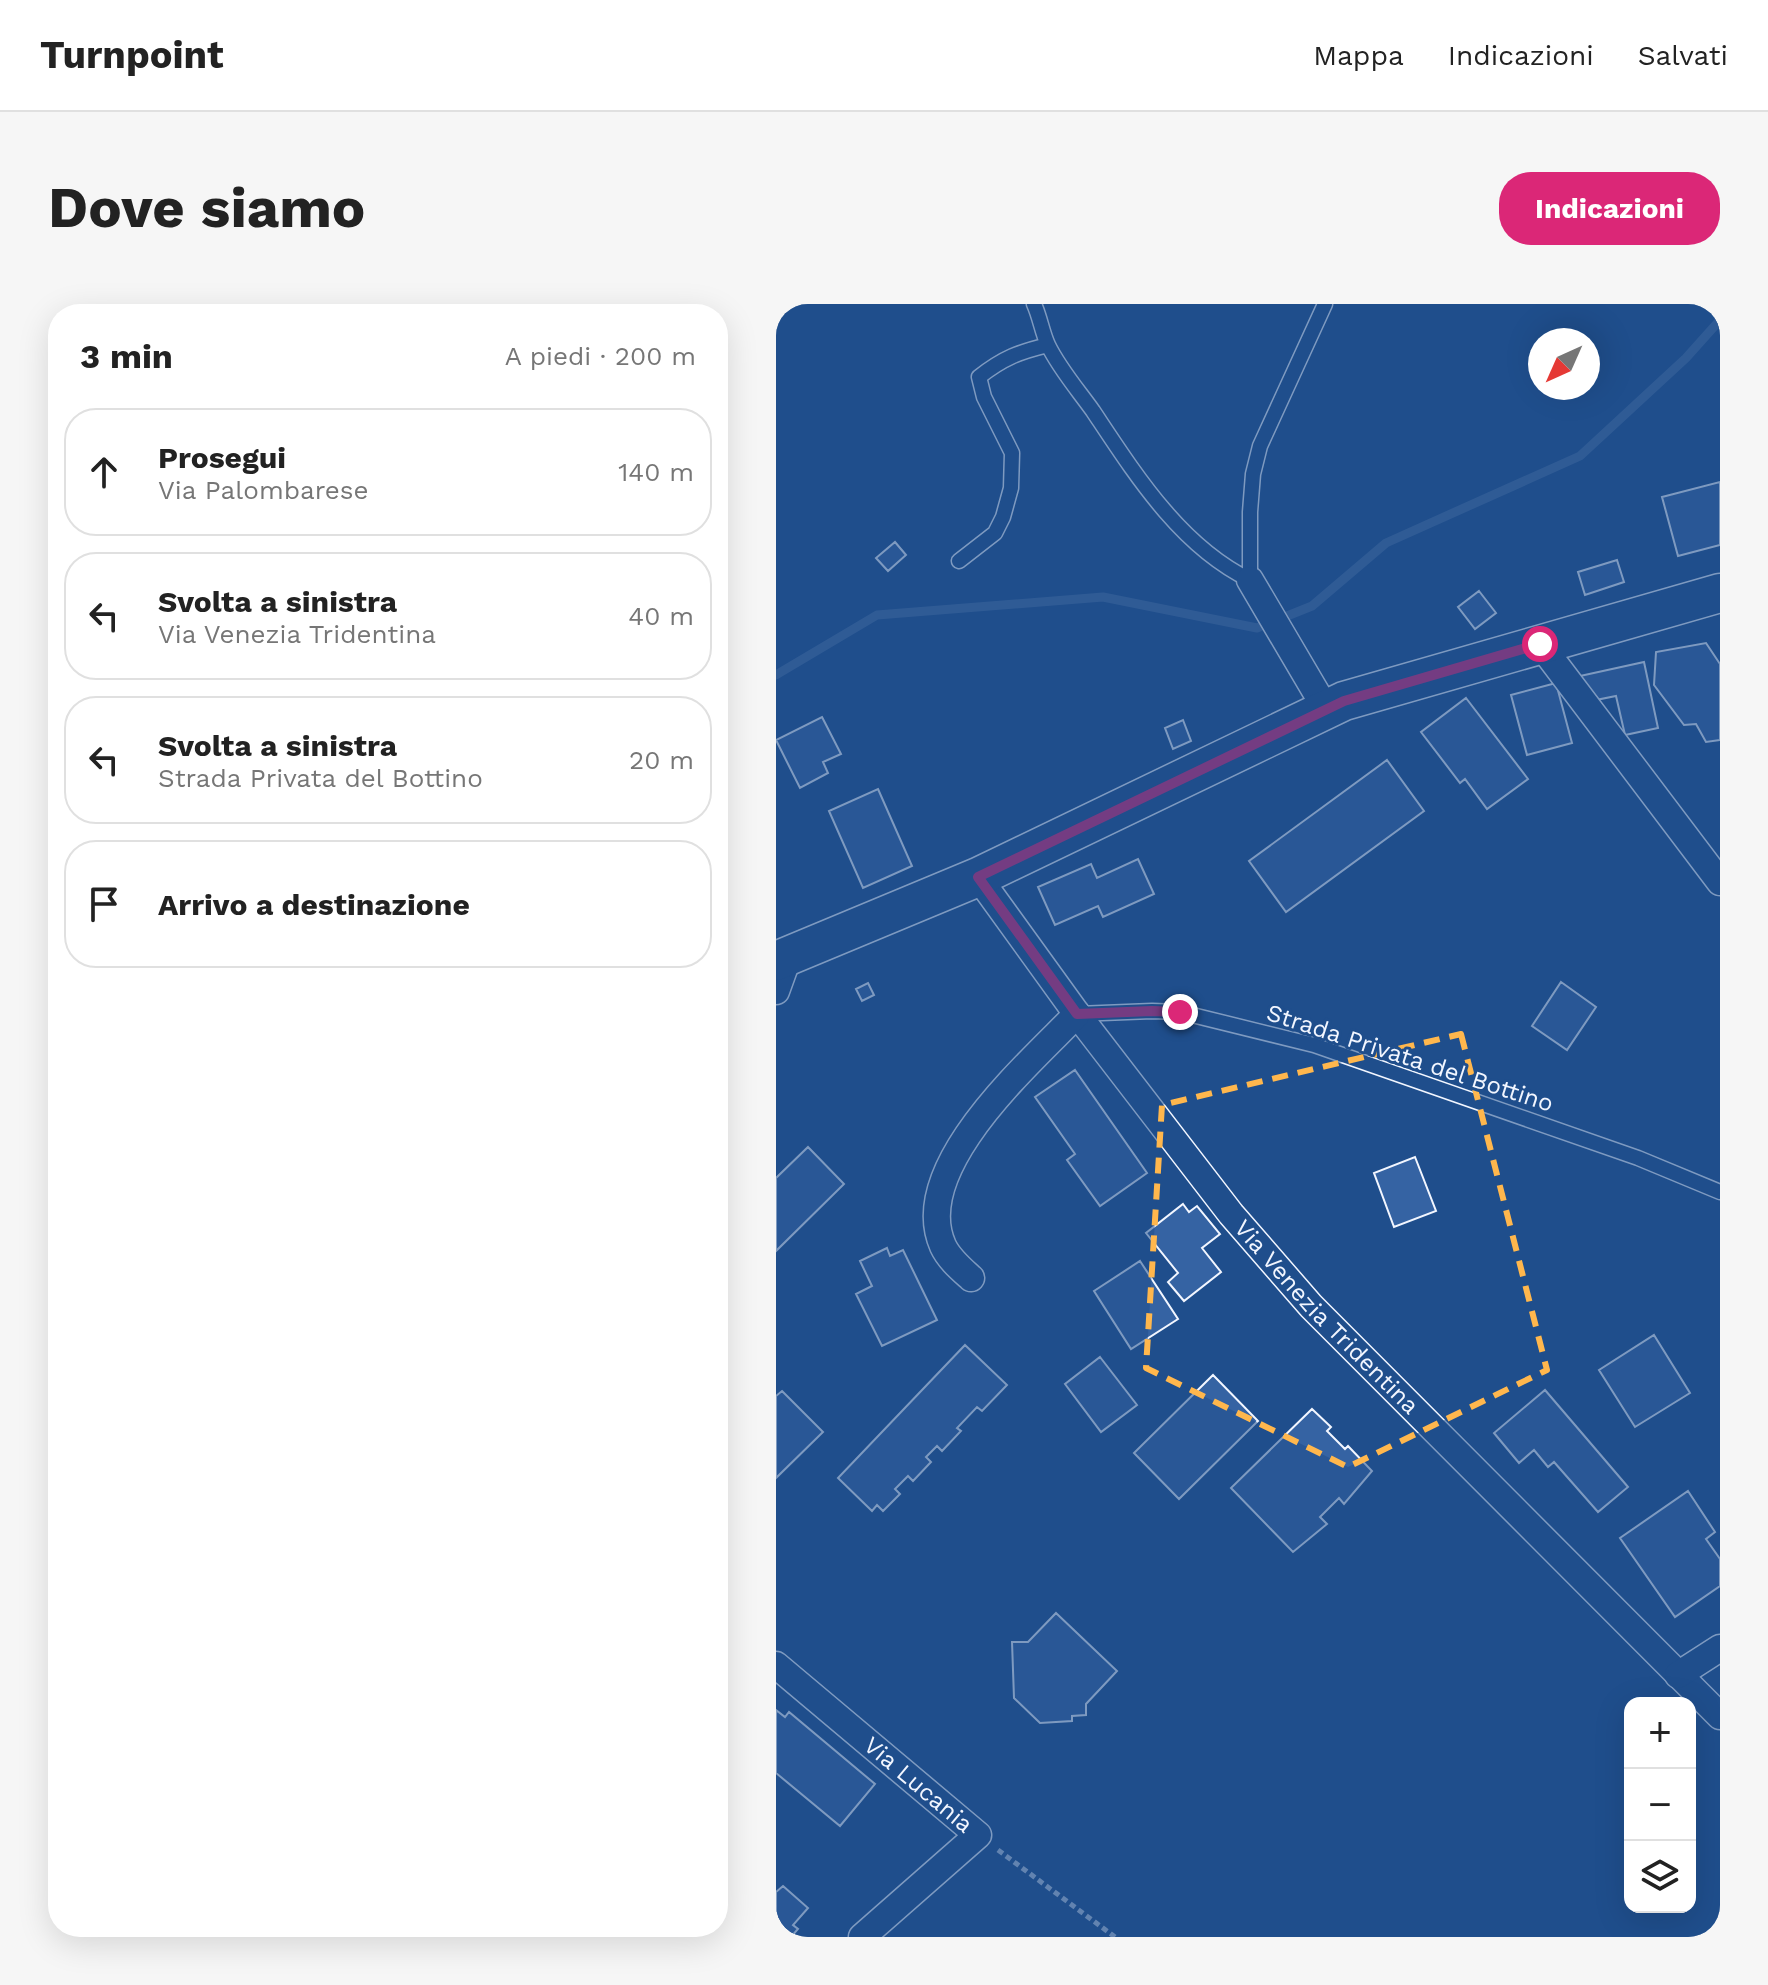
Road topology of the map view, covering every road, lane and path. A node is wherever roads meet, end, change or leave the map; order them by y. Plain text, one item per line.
1 (1034, 304) edge
2 (1325, 304) edge
3 (1048, 345) junction
4 (959, 561) dead end
5 (1250, 580) junction
6 (1720, 593) edge
7 (1540, 644) junction
8 (1326, 709) junction
9 (978, 877) junction
10 (1720, 882) edge
11 (782, 958) edge
12 (776, 991) edge
13 (1077, 1014) junction
14 (1720, 1192) edge
15 (971, 1278) dead end
16 (1720, 1648) edge
17 (776, 1665) edge
18 (1678, 1675) junction
19 (1720, 1716) edge
20 (978, 1835) junction
21 (862, 1937) edge
22 (1115, 1937) edge

1 - 3 lane
2 - 5 lane
3 - 4 lane
3 - 5 lane
5 - 8 street
6 - 7 main road
7 - 8 main road
7 - 10 street
8 - 9 main road
9 - 11 main road
9 - 13 street, Via Venezia Tridentina
11 - 12 street
13 - 14 lane, Strada Privata del Bottino
13 - 15 street
13 - 18 street, Via Venezia Tridentina
16 - 18 street
17 - 20 street, Via Lucania
18 - 19 street, Via Venezia Tridentina
20 - 21 street, Via Lucania
20 - 22 path

